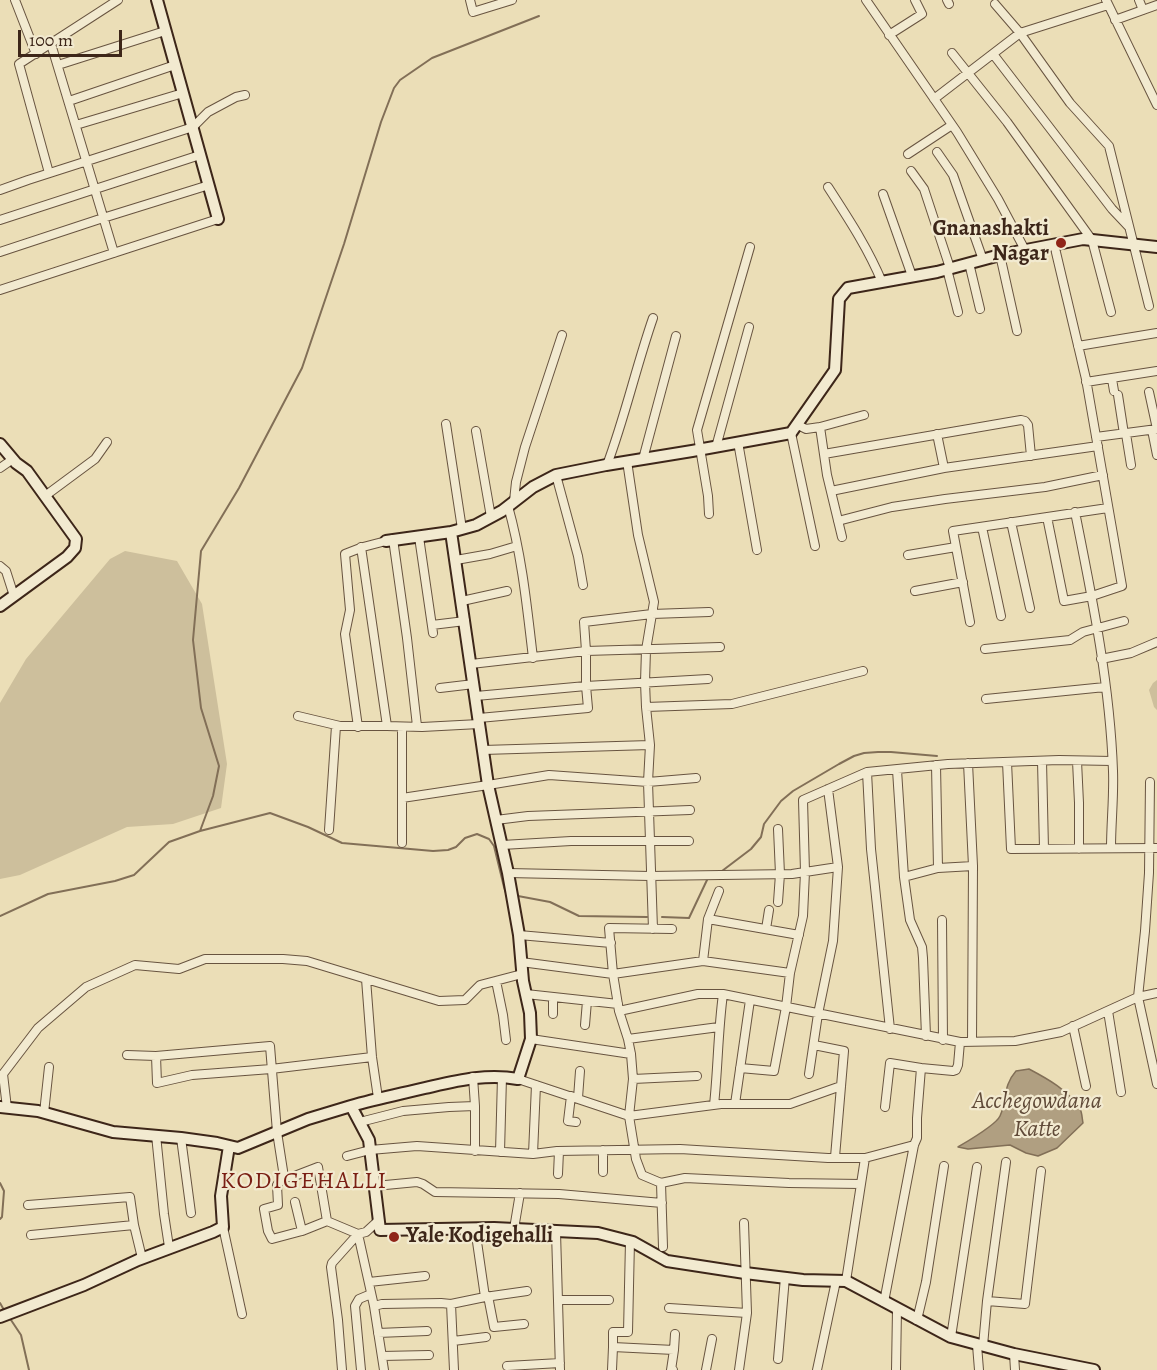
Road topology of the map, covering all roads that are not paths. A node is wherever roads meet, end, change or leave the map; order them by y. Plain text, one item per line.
1 (15, 0) edge
2 (118, 0) edge
3 (157, 0) edge
4 (470, 0) edge
5 (512, 0) edge
6 (866, 0) edge
7 (915, 0) edge
8 (1139, 0) edge
9 (1107, 2) edge
10 (995, 4) dead end
11 (1157, 5) edge
12 (1143, 10) junction
13 (1116, 20) junction
14 (165, 31) junction
15 (1020, 33) junction
16 (889, 35) junction
17 (51, 44) junction
18 (952, 53) dead end
19 (36, 54) junction
20 (993, 54) junction
21 (58, 65) junction
22 (175, 65) junction
23 (968, 73) junction
24 (1157, 82) edge
25 (1146, 84) junction
26 (183, 93) junction
27 (245, 94) dead end
28 (934, 99) junction
29 (69, 101) junction
30 (1157, 105) edge
31 (76, 125) junction
32 (952, 125) junction
33 (193, 127) junction
34 (937, 152) dead end
35 (908, 154) dead end
36 (200, 155) junction
37 (86, 161) junction
38 (911, 171) dead end
39 (49, 173) junction
40 (209, 185) junction
41 (828, 187) dead end
42 (95, 189) junction
43 (0, 190) edge
44 (883, 194) dead end
45 (103, 218) junction
46 (218, 219) joint
47 (0, 220) edge
48 (1130, 228) junction
49 (1092, 240) junction
50 (1054, 244) junction
51 (1134, 245) junction
52 (750, 247) dead end
53 (1157, 247) edge
54 (1025, 250) junction
55 (0, 252) edge
56 (114, 253) junction
57 (1000, 255) junction
58 (983, 260) junction
59 (969, 263) junction
60 (948, 269) junction
61 (912, 276) junction
62 (882, 282) junction
63 (0, 290) edge
64 (1149, 306) dead end
65 (980, 309) dead end
66 (958, 312) dead end
67 (1111, 312) dead end
68 (653, 318) dead end
69 (749, 327) dead end
70 (1017, 331) dead end
71 (1157, 333) edge
72 (562, 335) dead end
73 (676, 336) dead end
74 (1078, 346) junction
75 (1157, 371) edge
76 (1112, 379) junction
77 (1086, 382) junction
78 (1149, 392) dead end
79 (864, 415) dead end
80 (446, 424) dead end
81 (820, 427) junction
82 (794, 429) junction
83 (1155, 430) edge
84 (476, 431) dead end
85 (1125, 434) junction
86 (937, 435) junction
87 (1096, 438) junction
88 (107, 442) dead end
89 (738, 442) junction
90 (0, 444) edge
91 (1098, 446) junction
92 (716, 447) junction
93 (700, 450) junction
94 (824, 454) junction
95 (1157, 455) edge
96 (1031, 456) junction
97 (13, 459) junction
98 (643, 459) junction
99 (627, 462) junction
100 (607, 465) junction
101 (1131, 465) dead end
102 (0, 468) edge
103 (944, 468) junction
104 (556, 475) junction
105 (1103, 475) junction
106 (831, 491) junction
107 (45, 496) junction
108 (511, 504) junction
109 (1108, 508) junction
110 (1075, 512) junction
111 (709, 514) dead end
112 (491, 517) junction
113 (1047, 517) junction
114 (838, 521) junction
115 (1011, 522) junction
116 (982, 527) junction
117 (462, 529) junction
118 (451, 532) junction
119 (419, 537) junction
120 (842, 537) dead end
121 (390, 540) junction
122 (517, 546) junction
123 (815, 546) dead end
124 (361, 547) junction
125 (956, 547) junction
126 (757, 550) dead end
127 (908, 555) dead end
128 (456, 560) junction
129 (0, 566) edge
130 (963, 582) junction
131 (583, 585) dead end
132 (507, 591) dead end
133 (915, 591) dead end
134 (14, 596) junction
135 (1092, 596) junction
136 (462, 601) junction
137 (0, 606) edge
138 (1029, 608) dead end
139 (709, 612) dead end
140 (652, 614) junction
141 (1001, 616) dead end
142 (465, 621) junction
143 (1124, 621) dead end
144 (970, 622) dead end
145 (1096, 628) junction
146 (1157, 642) edge
147 (720, 647) dead end
148 (985, 649) dead end
149 (646, 650) junction
150 (586, 651) junction
151 (533, 658) junction
152 (1101, 659) junction
153 (471, 664) junction
154 (863, 670) dead end
155 (708, 679) dead end
156 (645, 682) junction
157 (586, 686) junction
158 (1105, 687) junction
159 (440, 688) dead end
160 (475, 690) junction
161 (986, 699) dead end
162 (646, 707) junction
163 (298, 716) dead end
164 (479, 721) junction
165 (336, 726) junction
166 (387, 726) junction
167 (417, 726) junction
168 (358, 727) junction
169 (402, 727) junction
170 (650, 746) junction
171 (483, 750) junction
172 (1077, 760) junction
173 (1042, 761) junction
174 (1112, 761) junction
175 (1007, 762) junction
176 (968, 763) junction
177 (936, 765) junction
178 (897, 770) junction
179 (867, 772) junction
180 (696, 778) dead end
181 (648, 782) junction
182 (1150, 782) dead end
183 (488, 786) junction
184 (828, 789) junction
185 (402, 798) junction
186 (690, 810) dead end
187 (650, 812) junction
188 (496, 820) junction
189 (778, 829) dead end
190 (329, 830) dead end
191 (650, 841) junction
192 (689, 841) dead end
193 (402, 843) dead end
194 (502, 844) junction
195 (1153, 848) edge
196 (1044, 849) junction
197 (1079, 849) junction
198 (1111, 849) junction
199 (973, 866) junction
200 (838, 867) junction
201 (938, 868) junction
202 (806, 872) junction
203 (508, 873) junction
204 (780, 874) junction
205 (650, 876) junction
206 (904, 877) junction
207 (719, 891) dead end
208 (778, 902) dead end
209 (769, 910) dead end
210 (708, 920) junction
211 (942, 920) dead end
212 (653, 929) junction
213 (672, 929) dead end
214 (766, 929) junction
215 (799, 934) junction
216 (519, 936) junction
217 (610, 943) junction
218 (703, 961) junction
219 (521, 962) junction
220 (790, 973) junction
221 (522, 974) junction
222 (613, 974) junction
223 (366, 979) junction
224 (496, 981) junction
225 (1157, 993) edge
226 (526, 994) junction
227 (723, 994) junction
228 (554, 997) junction
229 (1138, 998) junction
230 (750, 1000) junction
231 (587, 1001) junction
232 (786, 1007) junction
233 (618, 1008) junction
234 (1108, 1011) junction
235 (553, 1014) dead end
236 (818, 1014) junction
237 (585, 1025) dead end
238 (1073, 1026) junction
239 (719, 1027) junction
240 (890, 1029) junction
241 (926, 1036) junction
242 (531, 1039) junction
243 (628, 1039) junction
244 (506, 1040) dead end
245 (943, 1040) junction
246 (960, 1042) junction
247 (972, 1042) junction
248 (813, 1044) junction
249 (631, 1054) junction
250 (127, 1055) dead end
251 (156, 1056) junction
252 (372, 1058) junction
253 (49, 1067) dead end
254 (740, 1068) junction
255 (921, 1068) junction
256 (271, 1069) junction
257 (580, 1071) dead end
258 (809, 1074) dead end
259 (697, 1076) dead end
260 (473, 1077) junction
261 (502, 1077) junction
262 (518, 1079) junction
263 (633, 1079) junction
264 (1157, 1084) edge
265 (536, 1085) junction
266 (841, 1086) junction
267 (1086, 1086) dead end
268 (1121, 1092) dead end
269 (574, 1097) junction
270 (378, 1098) junction
271 (735, 1104) junction
272 (714, 1105) junction
273 (351, 1106) junction
274 (475, 1106) junction
275 (885, 1107) dead end
276 (3, 1108) edge
277 (44, 1113) junction
278 (628, 1116) junction
279 (360, 1122) junction
280 (576, 1122) dead end
281 (277, 1132) junction
282 (156, 1135) junction
283 (181, 1138) junction
284 (914, 1145) junction
285 (229, 1146) junction
286 (634, 1149) junction
287 (370, 1150) junction
288 (603, 1150) junction
289 (475, 1151) junction
290 (559, 1151) junction
291 (500, 1152) junction
292 (533, 1154) junction
293 (347, 1156) dead end
294 (835, 1158) junction
295 (865, 1158) junction
296 (1006, 1162) dead end
297 (944, 1166) dead end
298 (977, 1167) dead end
299 (1041, 1171) dead end
300 (603, 1172) dead end
301 (558, 1174) dead end
302 (284, 1178) junction
303 (661, 1183) junction
304 (861, 1184) junction
305 (375, 1186) junction
306 (520, 1193) junction
307 (295, 1202) dead end
308 (662, 1203) junction
309 (28, 1206) dead end
310 (190, 1213) dead end
311 (379, 1220) junction
312 (327, 1221) junction
313 (744, 1223) dead end
314 (134, 1226) junction
315 (223, 1227) junction
316 (475, 1228) junction
317 (514, 1229) junction
318 (302, 1231) junction
319 (556, 1232) junction
320 (31, 1234) dead end
321 (358, 1234) junction
322 (630, 1241) junction
323 (169, 1247) junction
324 (663, 1247) dead end
325 (142, 1258) junction
326 (745, 1273) junction
327 (425, 1276) dead end
328 (785, 1277) junction
329 (841, 1281) junction
330 (369, 1282) junction
331 (527, 1291) dead end
332 (371, 1294) junction
333 (486, 1297) junction
334 (559, 1300) junction
335 (609, 1300) dead end
336 (987, 1301) junction
337 (884, 1302) junction
338 (451, 1304) junction
339 (374, 1306) junction
340 (669, 1308) dead end
341 (897, 1309) junction
342 (747, 1313) junction
343 (242, 1314) dead end
344 (0, 1317) edge
345 (917, 1320) junction
346 (524, 1324) dead end
347 (427, 1331) dead end
348 (378, 1333) junction
349 (675, 1334) dead end
350 (486, 1337) dead end
351 (951, 1337) junction
352 (711, 1339) dead end
353 (453, 1341) junction
354 (980, 1345) junction
355 (613, 1347) junction
356 (674, 1350) junction
357 (1014, 1354) junction
358 (429, 1355) dead end
359 (382, 1356) junction
360 (778, 1359) dead end
361 (507, 1366) dead end
362 (1059, 1366) edge
363 (560, 1367) edge
364 (342, 1370) edge
365 (361, 1370) edge
366 (384, 1370) edge
367 (454, 1370) edge
368 (612, 1370) edge
369 (672, 1370) edge
370 (706, 1370) edge
371 (739, 1370) edge
372 (817, 1370) edge
373 (896, 1370) edge
374 (979, 1370) edge
375 (1015, 1370) edge
376 (1094, 1370) edge

1 - 19 street
2 - 17 street
3 - 14 street
4 - 5 street
6 - 16 street
7 - 16 street
8 - 12 street
9 - 13 street
9 - 15 street
10 - 15 street
11 - 12 street
12 - 13 street
13 - 25 street
14 - 21 street
14 - 22 street
15 - 20 street
15 - 48 street
16 - 28 street
17 - 19 street
17 - 21 street
18 - 23 street
19 - 39 street
20 - 23 street
20 - 48 street
21 - 29 street
22 - 26 street
22 - 29 street
23 - 28 street
23 - 49 street
24 - 25 street
25 - 30 street
26 - 31 street
26 - 33 street
27 - 33 street
28 - 32 street
29 - 31 street
31 - 37 street
32 - 35 street
32 - 54 street
33 - 36 street
33 - 37 street
34 - 58 street
36 - 40 street
36 - 42 street
37 - 39 street
37 - 42 street
38 - 60 street
39 - 43 street
40 - 45 street
40 - 46 street
41 - 62 street
42 - 45 street
42 - 47 street
44 - 61 street
45 - 55 street
45 - 56 street
46 - 56 street
48 - 51 street
49 - 50 street
49 - 51 street
49 - 67 street
50 - 54 street
50 - 74 street
51 - 53 street
51 - 64 street
52 - 93 street
54 - 57 street
56 - 63 street
57 - 58 street
57 - 70 street
58 - 59 street
59 - 60 street
59 - 65 street
60 - 61 street
60 - 66 street
61 - 62 street
62 - 82 street
68 - 100 street
69 - 92 street
71 - 74 street
72 - 108 street
73 - 98 street
74 - 77 street
75 - 76 street
76 - 77 street
76 - 85 street
77 - 87 street
78 - 83 street
79 - 81 street
80 - 117 street
81 - 82 street
81 - 94 street
82 - 89 street
82 - 123 street
83 - 85 street
83 - 95 street
84 - 112 street
85 - 87 street
85 - 101 street
86 - 94 street
86 - 96 street
86 - 103 street
87 - 91 street
88 - 107 street
89 - 92 street
89 - 126 street
90 - 97 street
91 - 96 street
91 - 105 street
92 - 93 street
93 - 98 street
93 - 111 street
94 - 106 street
96 - 103 street
97 - 102 street
97 - 107 street
98 - 99 street
99 - 100 street
99 - 140 street
100 - 104 street
103 - 106 street
104 - 108 street
104 - 131 street
105 - 109 street
105 - 114 street
106 - 114 street
107 - 134 street
108 - 112 street
108 - 122 street
109 - 110 street
109 - 135 street
110 - 113 street
110 - 135 street
112 - 117 street
113 - 115 street
113 - 135 street
114 - 120 street
115 - 116 street
115 - 138 street
116 - 125 street
116 - 141 street
117 - 118 street
118 - 119 street
118 - 128 street
119 - 121 street
119 - 142 street
121 - 124 street
121 - 167 street
122 - 128 street
122 - 151 street
124 - 166 street
124 - 168 street
125 - 127 street
125 - 130 street
128 - 136 street
129 - 134 street
130 - 133 street
130 - 144 street
132 - 136 street
134 - 137 street
135 - 145 street
136 - 142 street
139 - 140 street
140 - 149 street
140 - 150 street
142 - 153 street
143 - 145 street
145 - 148 street
145 - 152 street
146 - 152 street
147 - 149 street
149 - 150 street
149 - 156 street
150 - 151 street
150 - 157 street
151 - 153 street
152 - 158 street
153 - 160 street
154 - 162 street
155 - 156 street
156 - 157 street
156 - 162 street
157 - 160 street
157 - 164 street
158 - 161 street
158 - 174 street
159 - 160 street
160 - 164 street
162 - 170 street
163 - 165 street
164 - 167 street
164 - 171 street
165 - 168 street
165 - 190 street
166 - 168 street
166 - 169 street
167 - 169 street
169 - 185 street
170 - 171 street
170 - 181 street
171 - 183 street
172 - 173 street
172 - 174 street
172 - 197 street
173 - 175 street
173 - 196 street
174 - 198 street
175 - 176 street
175 - 196 street
176 - 177 street
176 - 199 street
177 - 178 street
177 - 201 street
178 - 179 street
178 - 206 street
179 - 184 street
179 - 240 street
180 - 181 street
181 - 183 street
181 - 187 street
182 - 195 street
183 - 185 street
183 - 188 street
184 - 200 street
184 - 202 street
185 - 193 street
186 - 187 street
187 - 188 street
187 - 191 street
188 - 194 street
189 - 204 street
191 - 192 street
191 - 194 street
191 - 205 street
194 - 203 street
195 - 198 street
195 - 229 street
196 - 197 street
197 - 198 street
199 - 201 street
199 - 247 street
200 - 202 street
200 - 236 street
201 - 206 street
202 - 204 street
202 - 215 street
203 - 205 street
203 - 216 street
204 - 205 street
204 - 208 street
205 - 212 street
206 - 241 street
207 - 210 street
209 - 214 street
210 - 214 street
210 - 218 street
211 - 245 street
212 - 213 street
212 - 217 street
214 - 215 street
215 - 220 street
216 - 217 street
216 - 219 street
217 - 222 street
218 - 220 street
218 - 222 street
219 - 221 street
219 - 222 street
220 - 232 street
221 - 224 street
221 - 226 street
222 - 233 street
223 - 224 street
223 - 252 street
223 - 276 street
224 - 244 street
225 - 229 street
226 - 228 street
226 - 242 street
227 - 230 street
227 - 233 street
227 - 239 street
228 - 231 street
228 - 235 street
229 - 234 street
229 - 264 street
230 - 232 street
230 - 254 street
231 - 233 street
231 - 237 street
232 - 236 street
232 - 254 street
233 - 243 street
234 - 238 street
234 - 268 street
236 - 240 street
236 - 248 street
238 - 247 street
238 - 267 street
239 - 243 street
239 - 272 street
240 - 241 street
241 - 245 street
242 - 249 street
242 - 262 street
243 - 249 street
245 - 246 street
246 - 247 street
246 - 255 street
248 - 258 street
248 - 266 street
249 - 263 street
250 - 251 street
251 - 256 street
251 - 256 street
252 - 256 street
252 - 270 street
253 - 277 street
254 - 271 street
255 - 275 street
255 - 284 street
256 - 281 street
257 - 269 street
259 - 263 street
260 - 261 street
260 - 270 street
260 - 274 street
261 - 262 street
261 - 291 street
262 - 265 street
263 - 278 street
265 - 269 street
265 - 292 street
266 - 271 street
266 - 294 street
269 - 278 street
269 - 280 street
270 - 273 street
271 - 272 street
272 - 278 street
273 - 279 street
273 - 281 street
274 - 279 street
274 - 289 street
276 - 277 street
277 - 282 street
278 - 286 street
279 - 287 street
281 - 285 street
281 - 302 street
282 - 283 street
282 - 323 street
283 - 285 street
283 - 310 street
284 - 295 street
284 - 337 street
285 - 315 street
286 - 288 street
286 - 294 street
286 - 303 street
287 - 289 street
287 - 293 street
287 - 305 street
288 - 290 street
288 - 300 street
289 - 291 street
290 - 292 street
290 - 301 street
291 - 292 street
294 - 295 street
295 - 304 street
296 - 336 street
297 - 345 street
298 - 351 street
299 - 336 street
302 - 312 street
302 - 318 street
303 - 304 street
303 - 308 street
304 - 329 street
305 - 306 street
305 - 311 street
306 - 308 street
306 - 317 street
307 - 318 street
308 - 324 street
309 - 314 street
311 - 316 street
311 - 321 street
312 - 318 street
312 - 321 street
313 - 326 street
314 - 320 street
314 - 325 street
315 - 323 street
315 - 343 street
316 - 317 street
316 - 333 street
317 - 319 street
319 - 322 street
319 - 334 street
321 - 330 street
321 - 364 street
322 - 326 street
322 - 355 street
323 - 325 street
325 - 344 street
326 - 328 street
326 - 342 street
327 - 330 street
328 - 329 street
328 - 360 street
329 - 337 street
329 - 372 street
330 - 332 street
331 - 333 street
332 - 339 street
332 - 365 street
333 - 338 street
333 - 346 street
334 - 335 street
334 - 363 street
336 - 354 street
337 - 341 street
338 - 339 street
338 - 353 street
339 - 348 street
340 - 342 street
341 - 345 street
341 - 373 street
342 - 371 street
345 - 351 street
347 - 348 street
348 - 359 street
349 - 356 street
350 - 353 street
351 - 354 street
352 - 370 street
353 - 367 street
354 - 357 street
354 - 374 street
355 - 356 street
355 - 368 street
356 - 369 street
357 - 362 street
357 - 375 street
358 - 359 street
359 - 366 street
361 - 363 street
362 - 376 street

